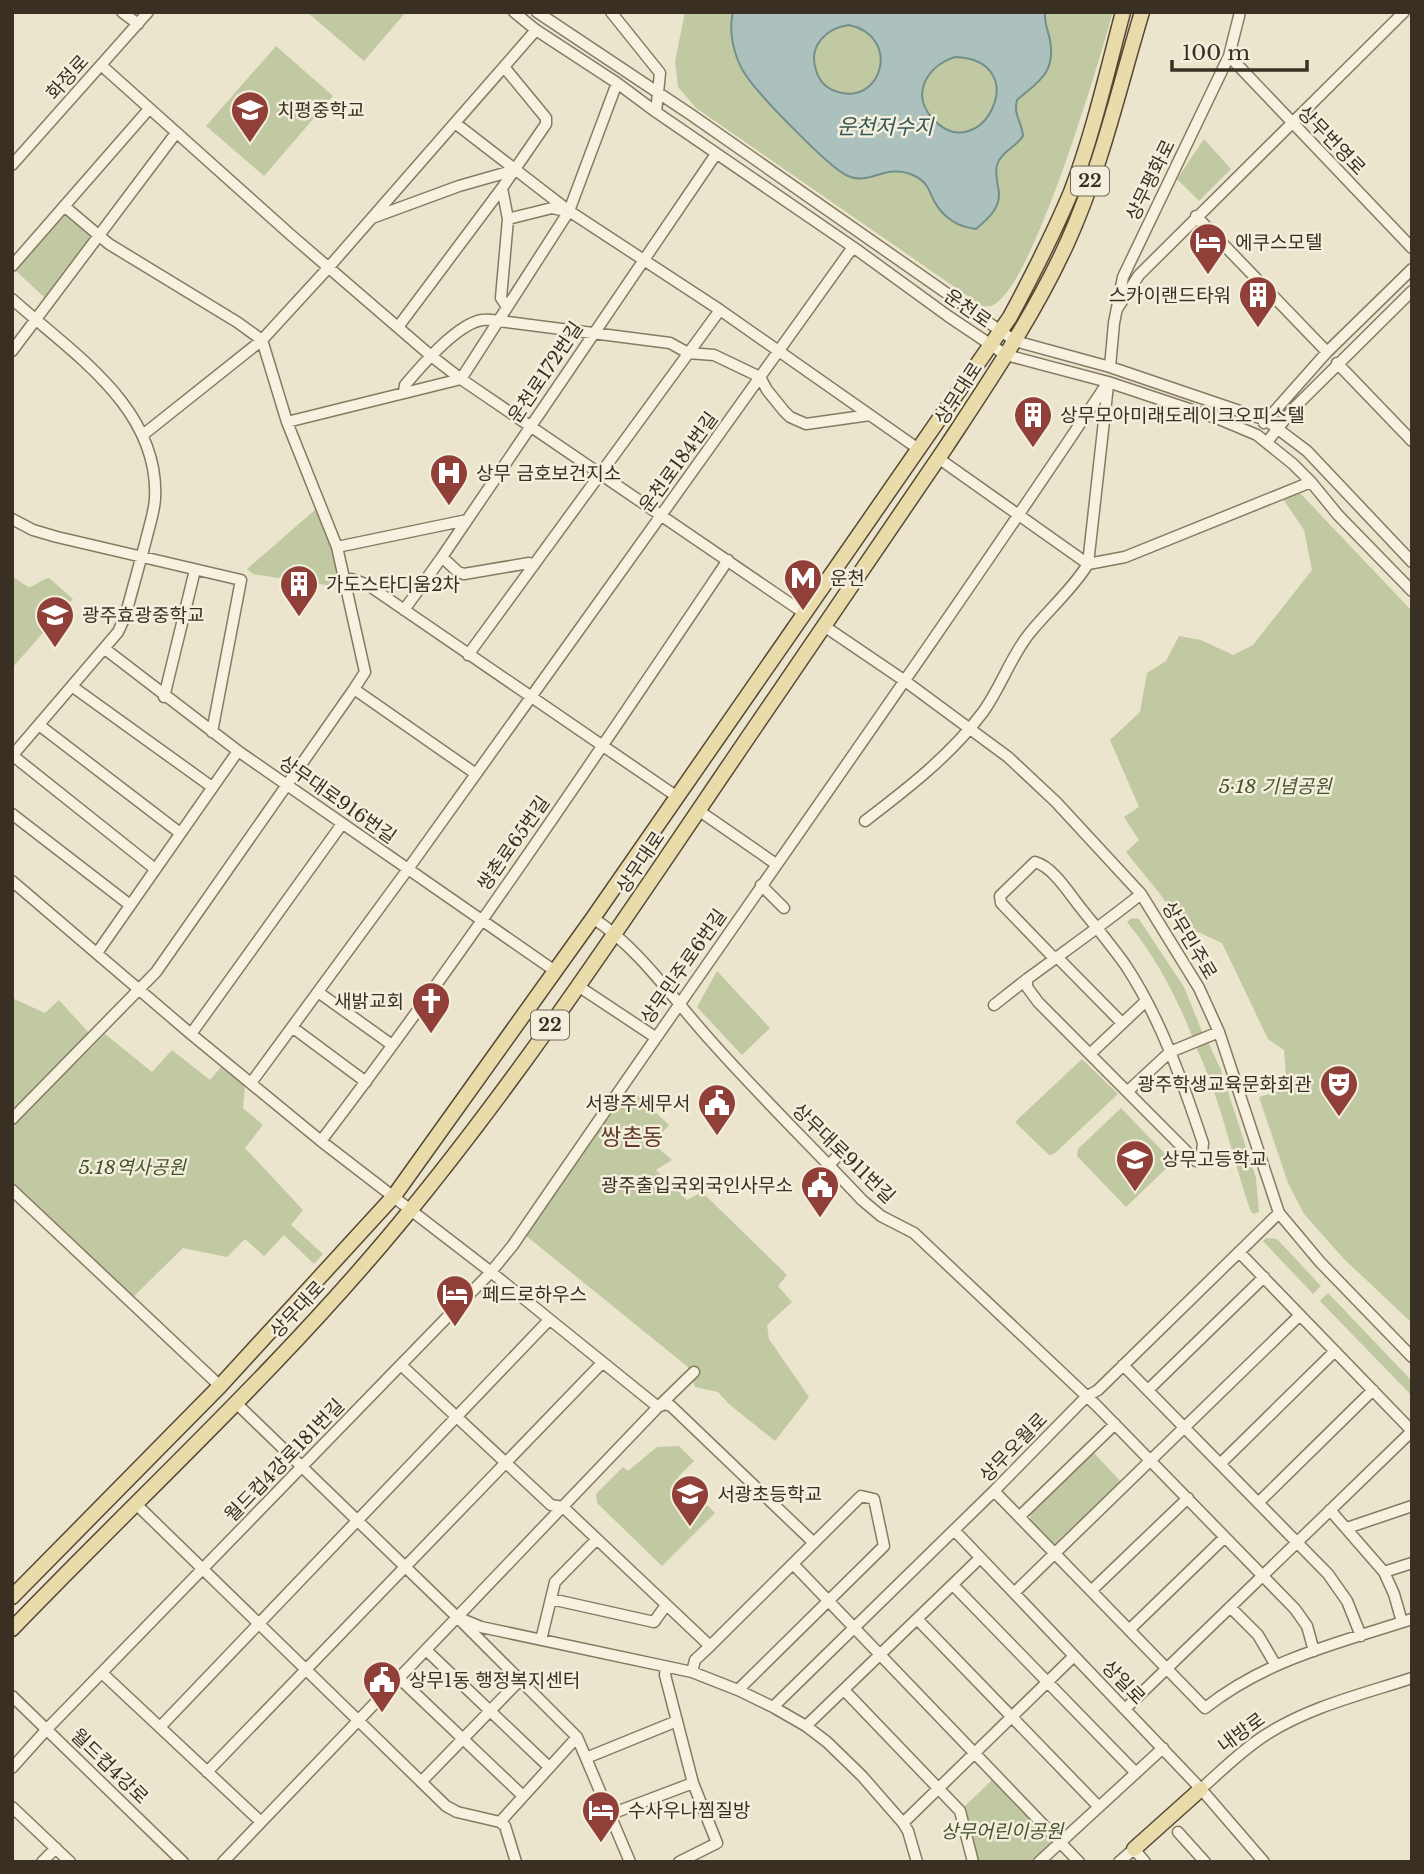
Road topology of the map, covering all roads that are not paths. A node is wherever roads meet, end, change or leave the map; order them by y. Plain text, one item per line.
1 (122, 12) edge
2 (148, 12) edge
3 (514, 12) edge
4 (537, 12) edge
5 (611, 12) edge
6 (1123, 12) edge
7 (1142, 12) edge
8 (1240, 12) edge
9 (1404, 12) edge
10 (138, 24) junction
11 (536, 30) junction
12 (1229, 55) junction
13 (101, 65) junction
14 (504, 67) junction
15 (617, 83) junction
16 (658, 93) junction
17 (149, 109) junction
18 (656, 112) junction
19 (455, 122) junction
20 (1291, 123) junction
21 (176, 133) junction
22 (716, 154) junction
23 (12, 165) edge
24 (515, 170) junction
25 (502, 188) junction
26 (64, 206) junction
27 (569, 211) junction
28 (1196, 216) junction
29 (370, 219) junction
30 (508, 219) junction
31 (98, 236) junction
32 (853, 247) junction
33 (1412, 248) edge
34 (645, 260) junction
35 (12, 266) edge
36 (329, 267) junction
37 (1412, 269) edge
38 (1412, 291) edge
39 (12, 299) edge
40 (507, 307) junction
41 (1117, 309) junction
42 (719, 310) junction
43 (35, 320) junction
44 (499, 321) junction
45 (398, 327) junction
46 (1000, 331) junction
47 (594, 332) junction
48 (262, 340) junction
49 (1015, 341) junction
50 (990, 345) junction
51 (12, 351) edge
52 (778, 351) junction
53 (1327, 352) junction
54 (688, 353) junction
55 (430, 355) junction
56 (1006, 355) junction
57 (1337, 363) junction
58 (1110, 368) junction
59 (760, 377) junction
60 (461, 379) junction
61 (1108, 382) junction
62 (404, 392) junction
63 (870, 415) junction
64 (1266, 419) junction
65 (287, 422) junction
66 (530, 425) junction
67 (1278, 428) junction
68 (144, 435) junction
69 (1257, 435) junction
70 (1412, 441) edge
71 (1267, 442) junction
72 (917, 448) junction
73 (938, 458) junction
74 (602, 474) junction
75 (1311, 482) junction
76 (662, 515) junction
77 (1020, 515) junction
78 (12, 519) edge
79 (467, 520) junction
80 (337, 547) junction
81 (1409, 554) edge
82 (442, 557) junction
83 (141, 558) junction
84 (728, 561) junction
85 (1088, 564) junction
86 (534, 565) junction
87 (195, 570) junction
88 (343, 584) junction
89 (1412, 591) edge
90 (404, 610) junction
91 (804, 613) junction
92 (824, 626) junction
93 (105, 649) junction
94 (468, 655) junction
95 (905, 681) junction
96 (73, 687) junction
97 (354, 689) junction
98 (164, 697) junction
99 (531, 697) junction
100 (40, 725) junction
101 (970, 728) junction
102 (212, 732) junction
103 (603, 746) junction
104 (238, 751) junction
105 (12, 755) edge
106 (476, 774) junction
107 (288, 786) junction
108 (212, 787) junction
109 (676, 796) junction
110 (698, 810) junction
111 (12, 814) edge
112 (866, 821) dead end
113 (342, 824) junction
114 (180, 833) junction
115 (776, 864) junction
116 (155, 869) junction
117 (408, 869) junction
118 (761, 885) junction
119 (14, 886) edge
120 (1141, 894) junction
121 (130, 905) junction
122 (784, 908) dead end
123 (593, 918) junction
124 (481, 919) junction
125 (1097, 929) junction
126 (616, 933) junction
127 (97, 953) junction
128 (1057, 957) junction
129 (555, 971) junction
130 (1027, 979) junction
131 (578, 986) junction
132 (140, 989) junction
133 (318, 992) junction
134 (1146, 1001) junction
135 (680, 1003) junction
136 (994, 1005) dead end
137 (1122, 1023) junction
138 (292, 1027) junction
139 (1219, 1032) junction
140 (191, 1034) junction
141 (655, 1037) junction
142 (392, 1045) junction
143 (1170, 1052) junction
144 (1090, 1054) junction
145 (366, 1082) junction
146 (251, 1083) junction
147 (1128, 1091) junction
148 (12, 1119) edge
149 (321, 1141) junction
150 (844, 1149) dead end
151 (829, 1165) junction
152 (12, 1190) edge
153 (394, 1196) junction
154 (411, 1210) junction
155 (1279, 1213) junction
156 (1239, 1252) junction
157 (491, 1272) junction
158 (1264, 1277) junction
159 (1300, 1315) junction
160 (549, 1320) junction
161 (1335, 1351) junction
162 (1412, 1357) edge
163 (602, 1363) junction
164 (401, 1365) junction
165 (1124, 1365) junction
166 (694, 1372) dead end
167 (220, 1386) junction
168 (1148, 1390) junction
169 (1373, 1390) junction
170 (1086, 1397) junction
171 (235, 1402) junction
172 (658, 1407) junction
173 (457, 1417) junction
174 (1115, 1424) junction
175 (1184, 1427) junction
176 (1412, 1431) edge
177 (1151, 1459) junction
178 (506, 1464) junction
179 (1220, 1464) junction
180 (302, 1467) junction
181 (994, 1491) junction
182 (1188, 1498) junction
183 (1258, 1503) junction
184 (136, 1505) junction
185 (1412, 1506) edge
186 (563, 1507) junction
187 (1330, 1510) junction
188 (1019, 1517) junction
189 (357, 1520) junction
190 (1347, 1528) junction
191 (954, 1530) junction
192 (1225, 1537) junction
193 (597, 1539) junction
194 (1296, 1543) junction
195 (814, 1544) junction
196 (1055, 1553) junction
197 (980, 1558) junction
198 (1412, 1563) edge
199 (793, 1564) junction
200 (405, 1567) junction
201 (203, 1570) junction
202 (1384, 1572) junction
203 (1263, 1575) junction
204 (953, 1585) junction
205 (1091, 1591) junction
206 (1014, 1593) junction
207 (12, 1597) edge
208 (551, 1600) junction
209 (828, 1600) junction
210 (666, 1605) junction
211 (1230, 1607) junction
212 (457, 1617) junction
213 (917, 1619) junction
214 (1407, 1621) edge
215 (258, 1624) junction
216 (854, 1628) junction
217 (12, 1629) edge
218 (1129, 1630) junction
219 (1361, 1636) junction
220 (541, 1640) junction
221 (710, 1646) junction
222 (426, 1650) junction
223 (1314, 1651) junction
224 (880, 1654) junction
225 (1074, 1656) junction
226 (1275, 1664) junction
227 (666, 1667) junction
228 (1167, 1668) junction
229 (306, 1670) junction
230 (692, 1672) junction
231 (103, 1673) junction
232 (399, 1678) junction
233 (1412, 1678) edge
234 (520, 1680) junction
235 (1048, 1682) junction
236 (738, 1690) junction
237 (844, 1690) junction
238 (12, 1696) edge
239 (773, 1707) junction
240 (1125, 1709) junction
241 (490, 1712) junction
242 (1012, 1717) junction
243 (358, 1721) junction
244 (677, 1721) junction
245 (806, 1726) junction
246 (159, 1727) junction
247 (47, 1729) junction
248 (577, 1737) junction
249 (464, 1739) junction
250 (1163, 1748) junction
251 (975, 1752) junction
252 (586, 1758) junction
253 (549, 1767) junction
254 (12, 1768) edge
255 (207, 1772) junction
256 (1136, 1773) junction
257 (421, 1782) junction
258 (694, 1783) junction
259 (938, 1788) junction
260 (1201, 1789) junction
261 (523, 1796) junction
262 (12, 1807) edge
263 (1099, 1807) junction
264 (611, 1814) junction
265 (261, 1822) junction
266 (500, 1822) junction
267 (903, 1823) junction
268 (1178, 1832) dead end
269 (1060, 1842) junction
270 (56, 1848) junction
271 (1134, 1849) junction
272 (1204, 1861) edge
273 (43, 1862) edge
274 (70, 1862) edge
275 (183, 1862) edge
276 (223, 1862) edge
277 (516, 1862) edge
278 (631, 1862) edge
279 (679, 1862) edge
280 (917, 1862) edge
281 (973, 1862) edge
282 (1039, 1862) edge
283 (1079, 1862) edge
284 (1119, 1862) edge
285 (1145, 1862) edge
286 (1264, 1862) edge

1 - 10 street
2 - 10 street, 화정로
3 - 11 street, 운천로
4 - 16 street, 운천로
5 - 16 street
6 - 46 main road, 상무대로 / 22
7 - 49 main road, 상무대로 / 22
8 - 12 street, 상무평화로
9 - 20 street
10 - 13 street, 화정로
11 - 14 street
11 - 15 street, 운천로
12 - 20 street, 상무번영로
12 - 41 street, 상무평화로
13 - 17 street
13 - 23 street, 화정로
14 - 19 street
14 - 24 street
15 - 18 street, 운천로
15 - 27 street
16 - 18 street
16 - 46 street, 운천로
17 - 21 street
17 - 26 street
18 - 22 street, 운천로
19 - 24 street
19 - 29 street
20 - 28 street
20 - 33 street, 상무번영로
21 - 31 street
21 - 36 street
22 - 32 street, 운천로
22 - 34 street, 운천로172번길
24 - 25 street
24 - 27 street
24 - 29 street
25 - 30 street
25 - 45 street
26 - 31 street
26 - 35 street
27 - 30 street
27 - 34 street
27 - 40 street
28 - 41 street
28 - 53 street
29 - 36 street
30 - 40 street
31 - 43 street
31 - 48 street
32 - 50 street, 운천로
32 - 52 street, 운천로184번길
34 - 42 street
34 - 47 street, 운천로172번길
36 - 45 street
36 - 48 street
37 - 53 street
38 - 57 street
39 - 43 street
40 - 44 street
41 - 58 street, 상무평화로
42 - 52 street
42 - 54 street
43 - 51 street
43 - 68 street
44 - 47 street
44 - 55 street
44 - 60 street
45 - 55 street
46 - 49 street, 운천로
46 - 50 main road, 상무대로 / 22
47 - 54 street
47 - 66 street, 운천로172번길
48 - 65 street
48 - 68 street
49 - 56 main road, 상무대로 / 22
49 - 58 street, 운천로
50 - 56 street, 운천로
50 - 72 main road, 상무대로 / 22
52 - 59 street, 운천로184번길
52 - 63 street
53 - 64 street
54 - 59 street
54 - 74 street
55 - 60 street
55 - 62 street
56 - 61 street, 운천로
56 - 73 main road, 상무대로 / 22
57 - 67 street
57 - 70 street
58 - 64 street, 운천로
59 - 63 street
59 - 76 street, 운천로184번길
60 - 62 street
60 - 66 street
61 - 69 street, 운천로
61 - 77 street, 상무민주로6번길
61 - 85 street
62 - 65 street
63 - 72 street
64 - 67 street, 운천로
64 - 69 street
65 - 80 street
66 - 74 street
66 - 79 street, 운천로172번길
67 - 71 street
67 - 81 street, 운천로
68 - 83 street
69 - 71 street, 운천로
71 - 75 street, 운천로
72 - 91 main road, 상무대로 / 22
73 - 77 street
73 - 92 main road, 상무대로 / 22
74 - 76 street
74 - 86 street
75 - 85 street
75 - 89 street, 운천로
76 - 84 street
76 - 99 street, 운천로184번길
77 - 85 street
77 - 95 street, 상무민주로6번길
78 - 83 street
79 - 80 street
79 - 82 street, 운천로172번길
80 - 88 street
82 - 86 street
82 - 90 street, 운천로172번길
83 - 87 street
83 - 93 street
84 - 91 street
84 - 103 street, 쌍촌로65번길
85 - 101 street
86 - 94 street
87 - 98 street
87 - 102 street
88 - 90 street
88 - 97 street
90 - 94 street
91 - 109 main road, 상무대로 / 22
92 - 95 street, 상무민주로
92 - 110 main road, 상무대로 / 22
93 - 96 street
93 - 98 street, 상무대로916번길
94 - 99 street
95 - 101 street, 상무민주로
95 - 115 street, 상무민주로6번길
96 - 100 street
96 - 108 street
97 - 106 street
97 - 107 street
98 - 102 street, 상무대로916번길
99 - 103 street
99 - 106 street, 운천로184번길
100 - 105 street
100 - 114 street
101 - 112 street
101 - 120 street, 상무민주로
102 - 104 street, 상무대로916번길
103 - 109 street
103 - 124 street, 쌍촌로65번길
104 - 107 street, 상무대로916번길
104 - 108 street
105 - 116 street
106 - 117 street, 운천로184번길
107 - 113 street, 상무대로916번길
107 - 132 street
108 - 114 street
109 - 123 main road, 상무대로 / 22
110 - 115 street
110 - 126 main road, 상무대로 / 22
111 - 121 street
113 - 117 street, 상무대로916번길
113 - 140 street
114 - 116 street
115 - 118 street, 상무민주로6번길
116 - 121 street
117 - 124 street, 상무대로916번길
117 - 133 street, 운천로184번길
118 - 122 street
118 - 135 street, 상무민주로6번길
119 - 127 street
120 - 125 street
120 - 139 street, 상무민주로
121 - 127 street
123 - 126 street, 상무대로911번길
123 - 129 main road, 상무대로 / 22
124 - 129 street, 상무대로916번길
124 - 142 street, 쌍촌로65번길
125 - 128 street
125 - 128 street
125 - 134 street
126 - 131 main road, 상무대로 / 22
126 - 135 street, 상무대로911번길
127 - 132 street
128 - 130 street
128 - 137 street
129 - 153 main road, 상무대로 / 22
130 - 136 street
130 - 144 street
131 - 141 street
131 - 154 main road, 상무대로 / 22
132 - 140 street
132 - 148 street
133 - 138 street, 운천로184번길
133 - 142 street
134 - 137 street
134 - 143 street
135 - 141 street, 상무민주로6번길
135 - 151 street, 상무대로911번길
137 - 144 street
138 - 145 street
138 - 146 street, 운천로184번길
139 - 143 street
139 - 155 street, 상무민주로
140 - 146 street
141 - 157 street, 상무민주로6번길
142 - 145 street, 쌍촌로65번길
143 - 147 street
143 - 147 street
144 - 147 street
145 - 149 street, 쌍촌로65번길
146 - 149 street
149 - 153 street
150 - 151 street
151 - 170 street, 상무대로911번길
152 - 167 street
153 - 154 street
153 - 167 main road, 상무대로 / 22
154 - 157 street
154 - 171 main road, 상무대로 / 22
155 - 156 street, 상무오월로
155 - 162 street, 상무민주로
156 - 158 street
156 - 165 street, 상무오월로
157 - 160 street
157 - 164 street, 월드컵4강로181번길
158 - 159 street
158 - 168 street
159 - 161 street
159 - 175 street
160 - 163 street
160 - 173 street
161 - 169 street
161 - 179 street
163 - 172 street
163 - 178 street
164 - 173 street
164 - 180 street, 월드컵4강로181번길
165 - 168 street
165 - 170 street, 상무오월로
166 - 172 street
167 - 207 main road, 상무대로 / 22
168 - 175 street
169 - 176 street
169 - 183 street
170 - 174 street, 상무대로911번길
170 - 181 street, 상무오월로
171 - 180 street
171 - 184 main road, 상무대로 / 22
172 - 186 street
172 - 195 street
173 - 178 street
173 - 189 street
174 - 177 street, 상무대로911번길
174 - 188 street
175 - 177 street
175 - 179 street
176 - 187 street
177 - 182 street, 상무대로911번길
177 - 196 street
178 - 186 street
178 - 200 street
179 - 183 street
180 - 189 street
180 - 201 street, 월드컵4강로181번길
181 - 188 street
181 - 191 street, 상무오월로
182 - 192 street, 상무대로911번길
182 - 205 street
183 - 194 street
184 - 201 street
184 - 217 main road, 상무대로 / 22
185 - 190 street
186 - 193 street
186 - 212 street
187 - 190 street
187 - 194 street
188 - 196 street
189 - 200 street
189 - 215 street
190 - 202 street
191 - 197 street, 상일로
191 - 216 street, 상무오월로
192 - 203 street, 상무대로911번길
192 - 218 street
193 - 208 street
193 - 210 street
194 - 203 street
194 - 219 street
195 - 199 street
195 - 209 street
196 - 205 street
196 - 206 street
197 - 204 street
197 - 206 street, 상일로
198 - 202 street
199 - 209 street
199 - 221 street
200 - 212 street
200 - 229 street
201 - 215 street
201 - 231 street, 월드컵4강로181번길
202 - 214 street
203 - 211 street
203 - 223 street, 상무대로911번길
204 - 213 street
204 - 235 street
205 - 218 street
206 - 225 street, 상일로
208 - 210 street
208 - 220 street
209 - 216 street
209 - 236 street
210 - 221 street
211 - 226 street
211 - 228 street
212 - 220 street
212 - 222 street
212 - 234 street
213 - 224 street
213 - 242 street
214 - 219 street
215 - 229 street
215 - 246 street
216 - 224 street
216 - 239 street, 상무오월로
218 - 228 street
219 - 223 street
220 - 227 street
221 - 230 street
222 - 232 street
222 - 241 street
223 - 226 street
224 - 237 street
224 - 251 street
225 - 235 street
225 - 240 street, 상일로
226 - 228 street
227 - 230 street
227 - 244 street
228 - 240 street
229 - 243 street
229 - 255 street
230 - 236 street
231 - 246 street
231 - 247 street, 월드컵4강로181번길
232 - 243 street
232 - 249 street
233 - 260 street, 내방로
234 - 241 street
234 - 248 street
235 - 242 street
235 - 256 street
236 - 239 street
237 - 245 street
237 - 259 street
238 - 247 street, 월드컵4강로
239 - 245 street
240 - 250 street, 상일로
241 - 249 street
241 - 253 street
242 - 251 street
242 - 263 street
243 - 257 street
243 - 265 street
244 - 252 street
244 - 258 street
245 - 267 street
246 - 255 street
247 - 254 street, 월드컵4강로181번길
247 - 275 street, 월드컵4강로
248 - 252 street
248 - 253 street
249 - 257 street
249 - 261 street
250 - 256 street
250 - 260 street, 상일로
251 - 259 street
251 - 269 street
252 - 264 street
253 - 261 street
255 - 265 street
256 - 263 street
257 - 266 street
258 - 264 street
258 - 279 street
259 - 267 street
259 - 281 street
260 - 271 main road, 내방로
260 - 286 street, 상일로
261 - 266 street
262 - 270 street
263 - 269 street
264 - 278 street
265 - 276 street
266 - 277 street
267 - 280 street
268 - 272 street
269 - 282 street
269 - 283 street
270 - 273 street
270 - 274 street
271 - 284 street, 내방로
271 - 285 street

